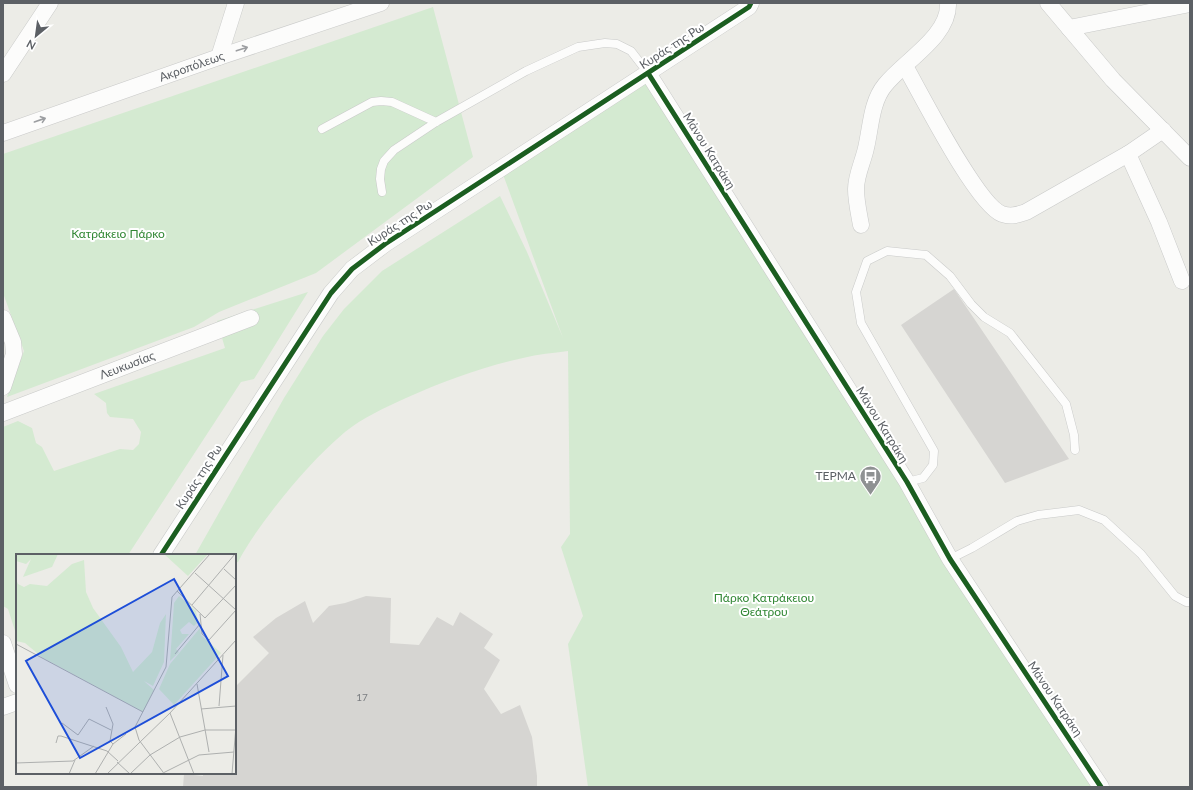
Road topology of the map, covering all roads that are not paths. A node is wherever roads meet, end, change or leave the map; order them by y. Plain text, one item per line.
1 (50, 3) edge
2 (236, 3) edge
3 (381, 3) edge
4 (948, 3) edge
5 (1048, 3) edge
6 (1190, 4) edge
7 (750, 5) edge
8 (1069, 28) junction
9 (219, 57) junction
10 (905, 66) junction
11 (648, 73) junction
12 (3, 74) edge
13 (436, 122) junction
14 (322, 129) dead end
15 (1163, 130) junction
16 (3, 133) edge
17 (1128, 154) junction
18 (1190, 158) edge
19 (382, 192) dead end
20 (861, 226) dead end
21 (1182, 281) dead end
22 (3, 318) edge
23 (251, 318) dead end
24 (3, 387) edge
25 (3, 413) edge
26 (1075, 450) dead end
27 (907, 482) junction
28 (162, 554) edge
29 (950, 559) junction
30 (1190, 602) edge
31 (3, 643) edge
32 (16, 682) edge
33 (16, 702) edge
34 (3, 707) edge
35 (1101, 787) edge

1 - 12 street
2 - 9 street
9 -> 3 street, Ακροπόλεως
4 - 10 street
5 - 8 street
6 - 8 street
7 - 11 street, Κυράς της Ρω
8 - 15 street
16 -> 9 street, Ακροπόλεως
10 - 17 street
10 - 20 street
11 - 13 lane
11 - 27 street, Μάνου Κατράκη
11 - 28 street, Κυράς της Ρω
13 - 14 lane
13 - 19 lane
15 - 17 street
15 - 18 street
17 - 21 street
22 - 24 street
23 - 25 street, Λευκωσίας
26 - 27 lane
27 - 29 street, Μάνου Κατράκη
29 - 30 lane
29 - 35 street, Μάνου Κατράκη
31 - 32 street
33 - 34 street

